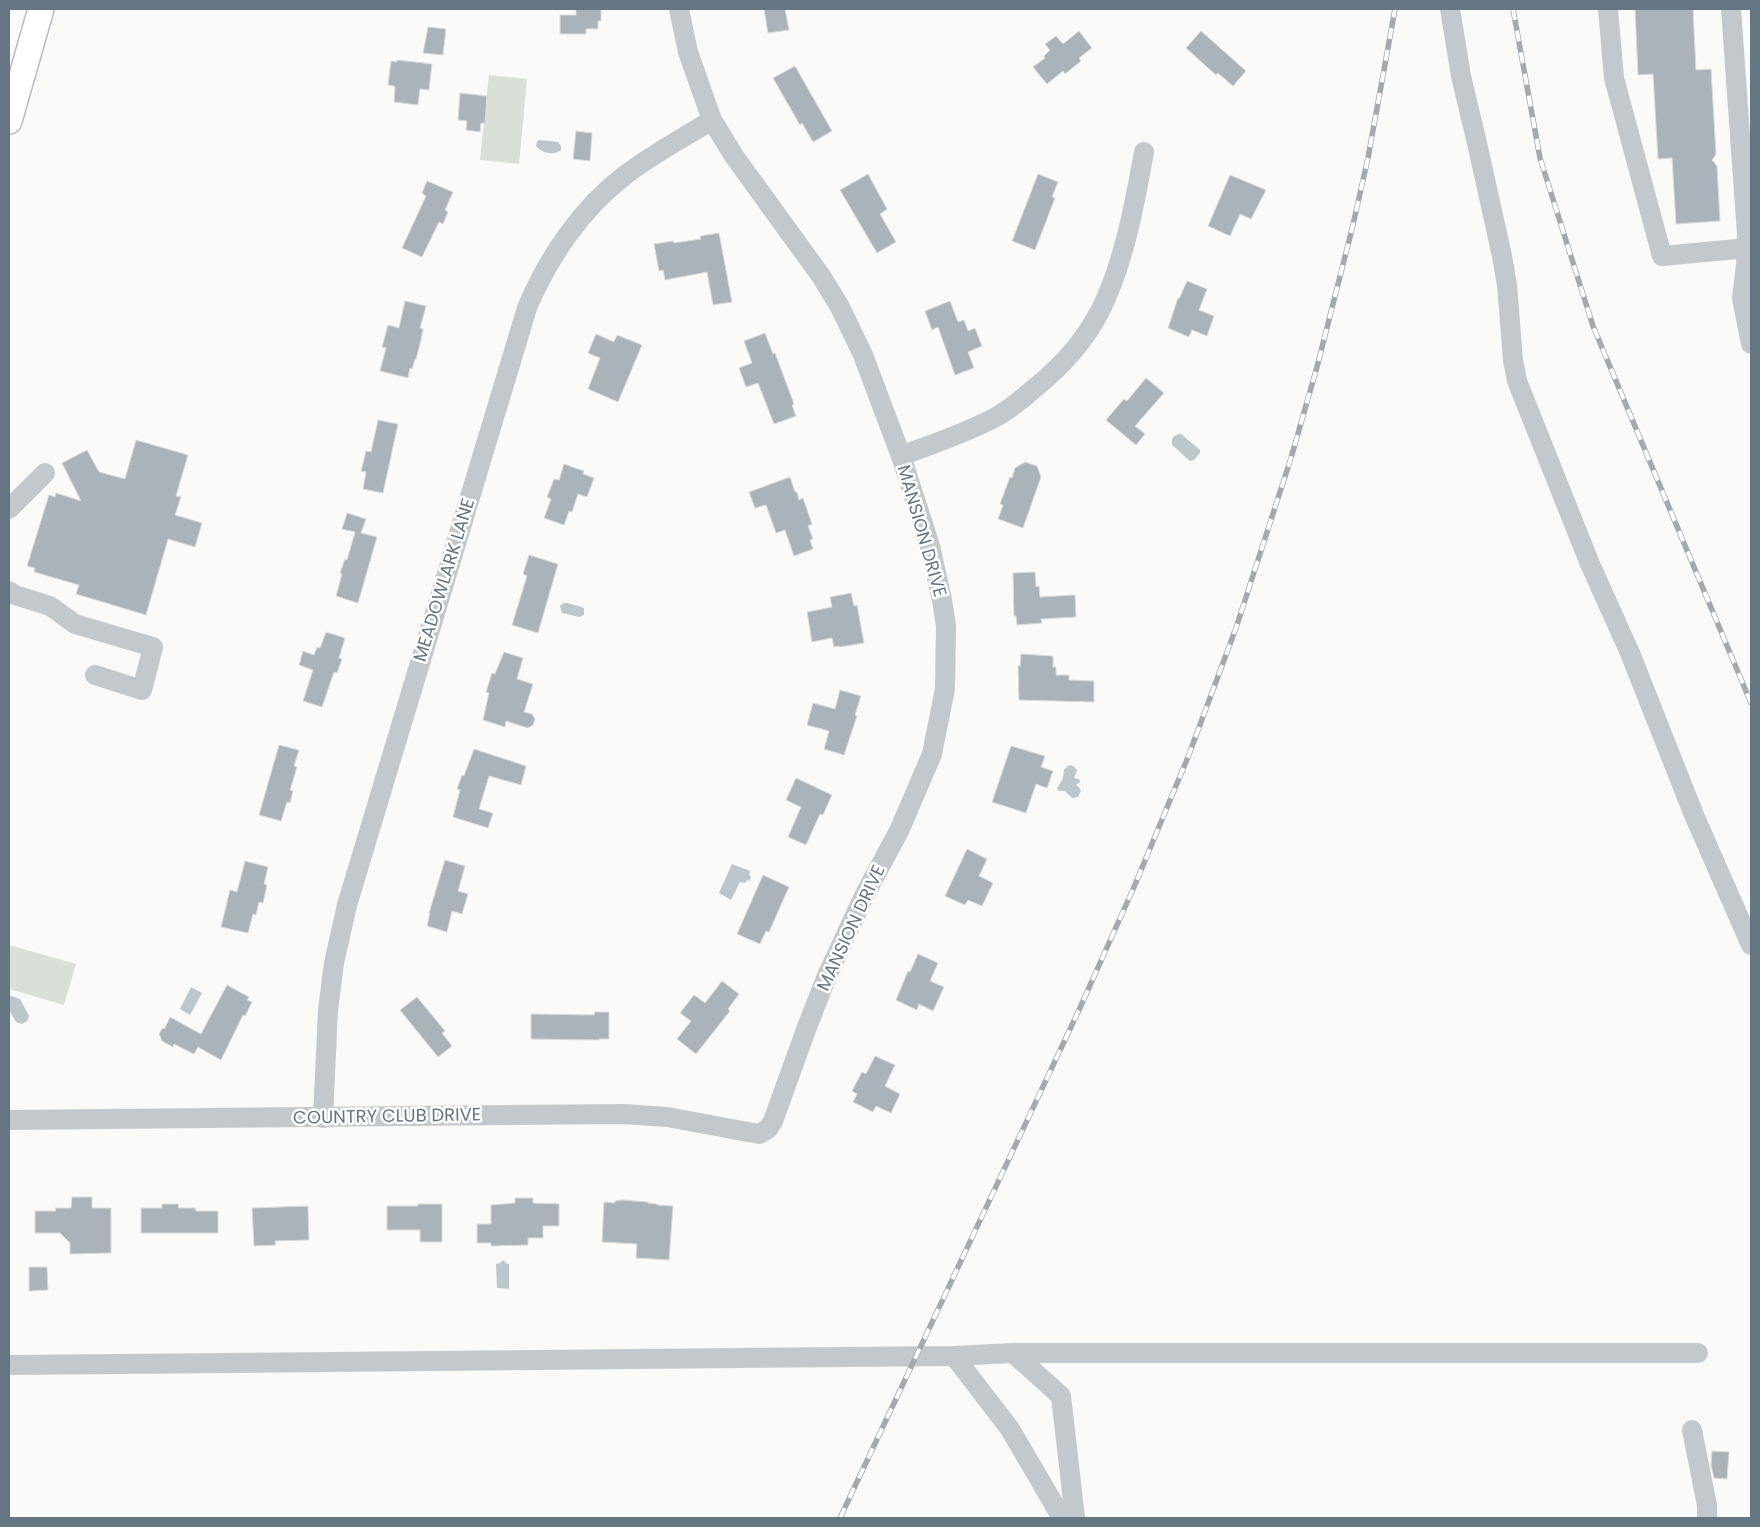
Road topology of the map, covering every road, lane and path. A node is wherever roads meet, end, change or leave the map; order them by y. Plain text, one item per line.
1 (41, 9) edge
2 (679, 9) edge
3 (1450, 9) edge
4 (1608, 9) edge
5 (1731, 9) edge
6 (712, 120) junction
7 (9, 121) edge
8 (1144, 152) dead end
9 (1747, 186) edge
10 (1748, 260) edge
11 (1751, 344) edge
12 (902, 456) junction
13 (46, 473) dead end
14 (9, 509) edge
15 (9, 591) edge
16 (95, 676) dead end
17 (1751, 946) edge
18 (323, 1118) junction
19 (9, 1120) edge
20 (764, 1132) joint
21 (1698, 1352) dead end
22 (1013, 1353) junction
23 (954, 1356) junction
24 (9, 1365) edge
25 (1692, 1430) dead end
26 (1062, 1518) edge
27 (1075, 1518) edge
28 (1707, 1518) edge

1 - 7 main road
2 - 6 street, MANSION DRIVE
3 - 17 street
4 - 10 street
5 - 9 street
6 - 12 street, MANSION DRIVE
6 - 18 street, MEADOWLARK LANE
8 - 12 street
9 - 10 street
10 - 11 street
12 - 20 street, MANSION DRIVE
13 - 14 street
15 - 16 street
18 - 19 street, COUNTRY CLUB DRIVE
18 - 20 street, COUNTRY CLUB DRIVE
21 - 22 street
22 - 23 street
22 - 27 street
23 - 24 street
23 - 26 street
25 - 28 street

